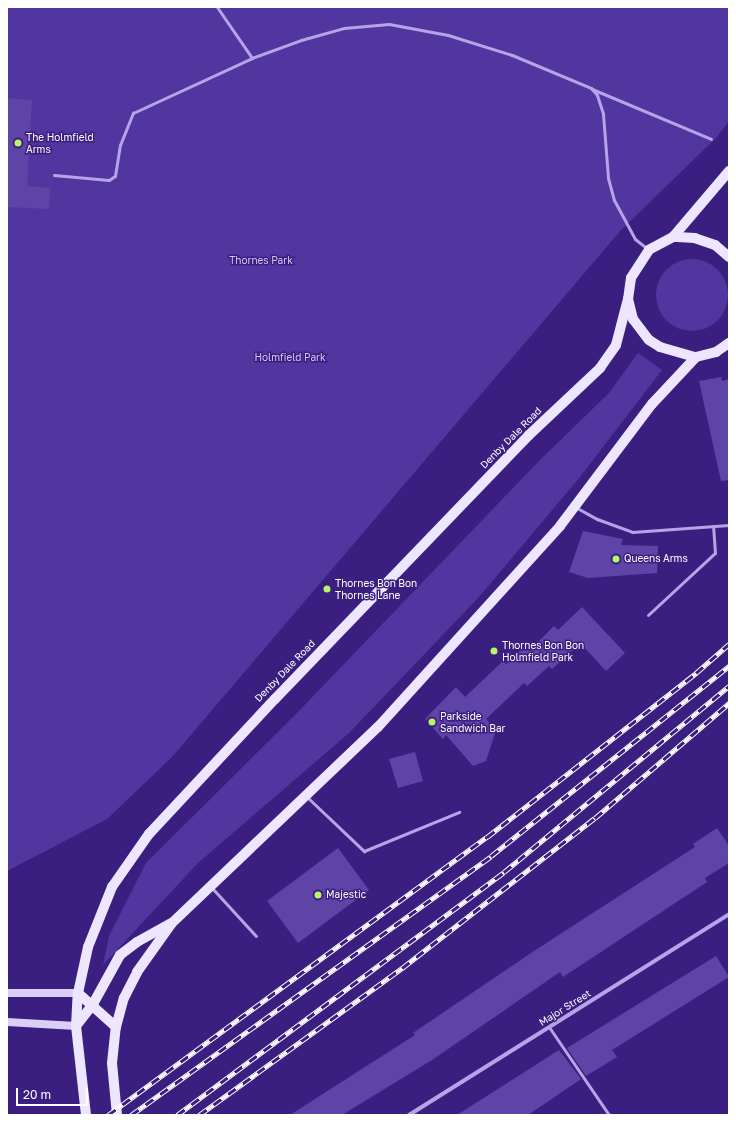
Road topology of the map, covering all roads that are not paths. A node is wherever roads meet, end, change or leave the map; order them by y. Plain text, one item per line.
1 (217, 7) edge
2 (252, 58) junction
3 (591, 88) junction
4 (711, 139) dead end
5 (729, 171) edge
6 (54, 175) dead end
7 (673, 237) junction
8 (649, 250) junction
9 (729, 257) edge
10 (628, 299) junction
11 (729, 343) edge
12 (696, 357) junction
13 (574, 506) junction
14 (729, 525) edge
15 (713, 526) junction
16 (648, 615) dead end
17 (306, 796) junction
18 (459, 812) dead end
19 (210, 887) junction
20 (729, 914) edge
21 (172, 923) junction
22 (256, 936) dead end
23 (7, 993) edge
24 (78, 993) junction
25 (93, 1004) junction
26 (7, 1022) edge
27 (76, 1026) junction
28 (116, 1027) junction
29 (549, 1027) junction
30 (86, 1115) edge
31 (117, 1115) edge
32 (409, 1115) edge
33 (609, 1115) edge

1 - 2 lane
2 - 3 lane
2 - 6 lane
3 - 4 lane
3 - 8 lane
5 - 7 main road
7 - 8 main road
7 - 9 main road
8 - 10 main road, Denby Dale Road
10 - 12 main road
10 - 24 main road, Denby Dale Road
11 - 12 main road
12 - 13 main road
13 - 15 lane
13 - 17 main road
14 - 15 lane
15 - 16 lane
17 - 18 lane
17 - 19 main road
19 - 21 main road
19 - 22 lane
20 - 29 street, Major Street
21 - 25 main road
21 - 28 main road
23 - 24 main road
24 - 25 main road
24 - 27 main road, Denby Dale Road
25 - 27 main road
25 - 28 main road
26 - 27 main road
27 - 30 main road, Denby Dale Road
28 - 31 main road
29 - 32 street, Major Street
29 - 33 lane

